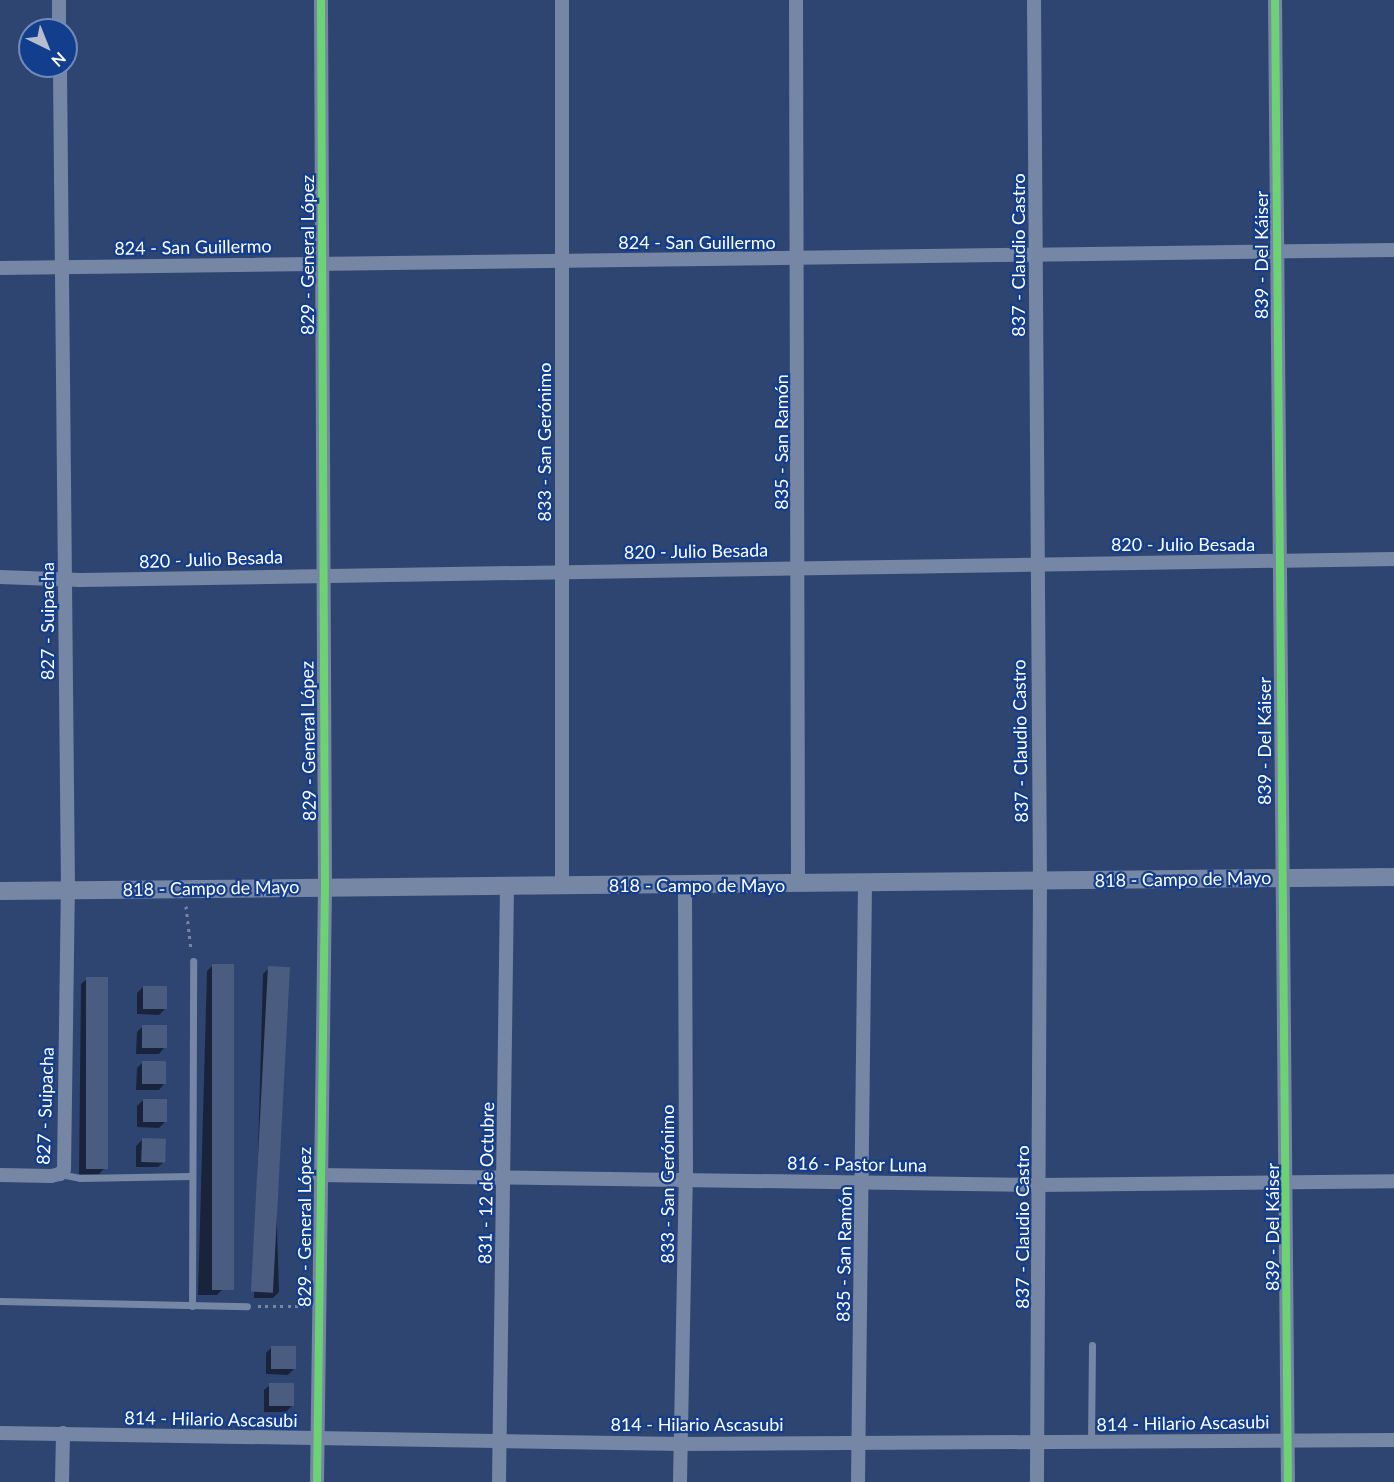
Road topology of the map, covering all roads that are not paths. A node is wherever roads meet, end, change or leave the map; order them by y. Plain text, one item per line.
1 (59, 0) edge
2 (321, 0) edge
3 (562, 0) edge
4 (796, 0) edge
5 (1034, 0) edge
6 (1275, 0) edge
7 (59, 18) edge
8 (60, 78) edge
9 (1275, 249) junction
10 (1394, 250) edge
11 (1037, 254) junction
12 (798, 260) junction
13 (564, 261) junction
14 (322, 264) junction
15 (63, 267) junction
16 (0, 268) edge
17 (1394, 559) edge
18 (1278, 561) junction
19 (1036, 563) junction
20 (800, 566) junction
21 (561, 572) junction
22 (321, 574) junction
23 (0, 578) edge
24 (65, 579) junction
25 (1394, 877) edge
26 (1280, 878) junction
27 (865, 882) junction
28 (1040, 882) junction
29 (798, 884) junction
30 (507, 885) junction
31 (562, 885) junction
32 (685, 886) junction
33 (325, 887) junction
34 (68, 890) junction
35 (0, 891) edge
36 (193, 961) road end
37 (60, 1174) junction
38 (0, 1175) edge
39 (319, 1175) junction
40 (190, 1176) junction
41 (504, 1180) junction
42 (686, 1180) junction
43 (863, 1181) junction
44 (1394, 1181) edge
45 (1287, 1183) junction
46 (1040, 1185) junction
47 (0, 1301) edge
48 (192, 1306) junction
49 (247, 1306) road end
50 (1092, 1345) dead end
51 (0, 1433) edge
52 (63, 1433) junction
53 (317, 1440) junction
54 (499, 1440) junction
55 (1288, 1440) junction
56 (1394, 1440) edge
57 (859, 1442) junction
58 (1091, 1442) junction
59 (1038, 1443) junction
60 (681, 1444) junction
61 (62, 1482) edge
62 (317, 1482) edge
63 (499, 1482) edge
64 (680, 1482) edge
65 (858, 1482) edge
66 (1037, 1482) edge
67 (1288, 1482) edge

1 - 7 street
2 - 14 street, 829 - General López
3 - 13 street, 833 - San Gerónimo
4 - 12 street, 835 - San Ramón
5 - 11 street, 837 - Claudio Castro
6 - 9 street, 839 - Del Káiser
8 - 15 street, 827 - Suipacha
9 - 10 street, 824 - San Guillermo
9 - 11 street, 824 - San Guillermo
9 - 18 street, 839 - Del Káiser
11 - 12 street, 824 - San Guillermo
11 - 19 street, 837 - Claudio Castro
12 - 13 street, 824 - San Guillermo
12 - 20 street, 835 - San Ramón
13 - 14 street, 824 - San Guillermo
13 - 21 street, 833 - San Gerónimo
14 - 15 street, 824 - San Guillermo
14 - 22 street, 829 - General López
15 - 16 street, 824 - San Guillermo
15 - 24 street, 827 - Suipacha
17 - 18 street, 820 - Julio Besada
18 - 19 street, 820 - Julio Besada
18 - 26 street, 839 - Del Káiser
19 - 20 street, 820 - Julio Besada
19 - 28 street, 837 - Claudio Castro
20 - 21 street, 820 - Julio Besada
20 - 29 street, 835 - San Ramón
21 - 22 street, 820 - Julio Besada
21 - 31 street, 833 - San Gerónimo
22 - 24 street, 820 - Julio Besada
22 - 33 street, 829 - General López
23 - 24 street, 820 - Julio Besada
24 - 34 street, 827 - Suipacha
25 - 26 street, 818 - Campo de Mayo
26 - 28 street, 818 - Campo de Mayo
26 - 45 street, 839 - Del Káiser
27 - 28 street, 818 - Campo de Mayo
27 - 29 street, 818 - Campo de Mayo
27 - 43 street, 835 - San Ramón
28 - 46 street, 837 - Claudio Castro
29 - 32 street, 818 - Campo de Mayo
30 - 31 street, 818 - Campo de Mayo
30 - 33 street, 818 - Campo de Mayo
30 - 41 street, 831 - 12 de Octubre
31 - 32 street, 818 - Campo de Mayo
32 - 42 street, 833 - San Gerónimo
33 - 34 street, 818 - Campo de Mayo
33 - 39 street, 829 - General López
34 - 35 street, 818 - Campo de Mayo
34 - 37 street, 827 - Suipacha
36 - 40 lane
37 - 38 street
37 - 40 lane
39 - 41 street, 816 - Pastor Luna
39 - 53 street, 829 - General López
40 - 48 lane
41 - 42 street, 816 - Pastor Luna
41 - 54 street, 831 - 12 de Octubre
42 - 43 street, 816 - Pastor Luna
42 - 60 street, 833 - San Gerónimo
43 - 46 street, 816 - Pastor Luna
43 - 57 street, 835 - San Ramón
44 - 45 street, 816 - Pastor Luna
45 - 46 street, 816 - Pastor Luna
45 - 55 street, 839 - Del Káiser
46 - 59 street, 837 - Claudio Castro
47 - 48 lane
48 - 49 lane
50 - 58 lane
51 - 52 street, 814 - Hilario Ascasubi
52 - 53 street, 814 - Hilario Ascasubi
52 - 61 street
53 - 54 street, 814 - Hilario Ascasubi
53 - 62 street, 829 - General López
54 - 60 street, 814 - Hilario Ascasubi
54 - 63 street, 831 - 12 de Octubre
55 - 56 street, 814 - Hilario Ascasubi
55 - 58 street, 814 - Hilario Ascasubi
55 - 67 street, 839 - Del Káiser
57 - 59 street, 814 - Hilario Ascasubi
57 - 60 street, 814 - Hilario Ascasubi
57 - 65 street, 835 - San Ramón
58 - 59 street, 814 - Hilario Ascasubi
59 - 66 street, 837 - Claudio Castro
60 - 64 street, 833 - San Gerónimo

